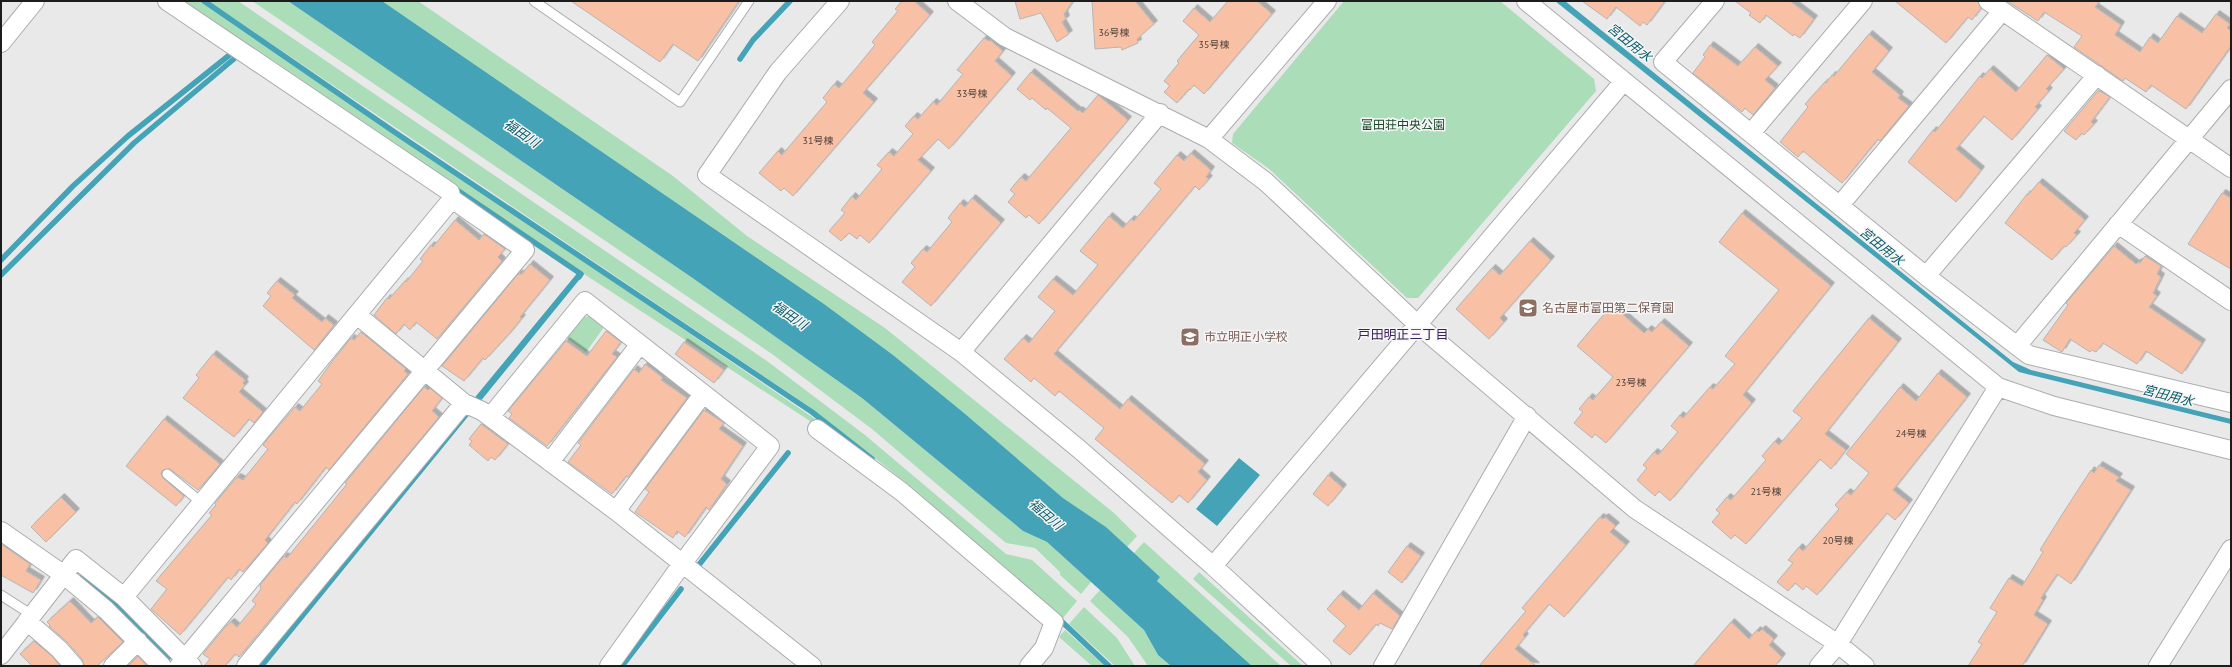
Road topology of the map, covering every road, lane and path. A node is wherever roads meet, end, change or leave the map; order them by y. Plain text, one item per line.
1 (35, 1) edge
2 (167, 1) edge
3 (534, 1) edge
4 (749, 1) edge
5 (840, 1) edge
6 (957, 1) edge
7 (1327, 1) edge
8 (1526, 1) edge
9 (1714, 1) edge
10 (1863, 1) edge
11 (1995, 6) edge
12 (1, 43) edge
13 (2097, 75) junction
14 (1624, 81) junction
15 (2231, 89) edge
16 (1160, 112) junction
17 (1751, 134) junction
18 (1209, 139) junction
19 (2189, 139) junction
20 (2231, 168) edge
21 (452, 199) junction
22 (1840, 205) junction
23 (2118, 224) junction
24 (1926, 276) junction
25 (2231, 301) edge
26 (357, 314) junction
27 (1417, 324) junction
28 (640, 344) junction
29 (2017, 346) junction
30 (961, 352) junction
31 (425, 370) junction
32 (1998, 388) junction
33 (703, 394) junction
34 (2231, 403) edge
35 (475, 408) junction
36 (1526, 416) junction
37 (817, 429) dead end
38 (2231, 450) edge
39 (550, 462) junction
40 (167, 474) dead end
41 (202, 503) junction
42 (616, 511) junction
43 (1, 532) edge
44 (2231, 549) edge
45 (682, 564) junction
46 (1213, 566) junction
47 (64, 574) junction
48 (1, 595) edge
49 (124, 597) junction
50 (30, 618) junction
51 (138, 641) junction
52 (1838, 644) junction
53 (1, 655) edge
54 (186, 664) edge
55 (74, 666) edge
56 (113, 666) edge
57 (162, 666) edge
58 (246, 666) edge
59 (608, 666) edge
60 (812, 666) edge
61 (1029, 666) edge
62 (1322, 666) edge
63 (1383, 666) edge
64 (1819, 666) edge
65 (1865, 666) edge
66 (2158, 666) edge

1 - 12 street
2 - 21 street
3 - 4 lane
5 - 30 street
6 - 16 street
7 - 18 street
8 - 14 street
9 - 17 street
10 - 17 street
11 - 13 street
11 - 22 street
13 - 19 street
13 - 24 street
14 - 27 street
14 - 32 street
15 - 19 street
16 - 18 street
16 - 30 street
17 - 22 street
18 - 27 street
19 - 20 street
19 - 23 street
21 - 26 street
21 - 31 street
22 - 24 street
23 - 25 street
23 - 29 street
24 - 29 street
26 - 31 street
26 - 41 street
27 - 36 street
27 - 46 street
28 - 33 street
28 - 35 street
28 - 39 street
29 - 34 street
30 - 46 street
31 - 35 street
31 - 54 street
32 - 38 street
32 - 52 street
33 - 42 street
33 - 45 street
35 - 39 street
35 - 58 street
36 - 52 street
36 - 63 street
37 - 61 street
39 - 42 street
40 - 41 lane
41 - 49 street
42 - 45 street
43 - 47 street
44 - 66 street
45 - 59 street
45 - 60 street
46 - 62 street
47 - 49 street
47 - 50 street
47 - 51 street
48 - 50 lane
49 - 54 street
50 - 53 street
50 - 55 street
51 - 56 street
51 - 57 street
52 - 64 street
52 - 65 street

